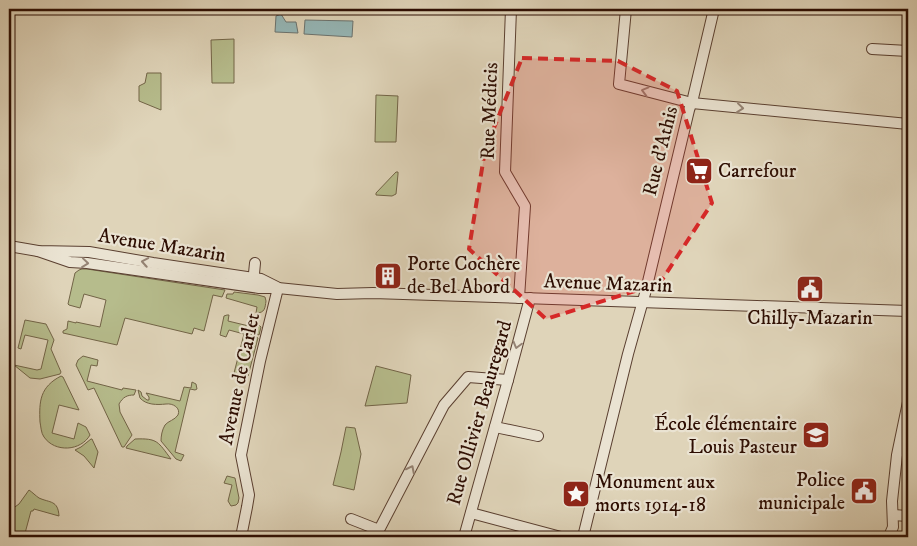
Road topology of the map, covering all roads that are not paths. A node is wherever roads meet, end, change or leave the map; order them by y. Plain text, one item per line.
1 (511, 9) edge
2 (626, 9) edge
3 (714, 9) edge
4 (872, 49) dead end
5 (908, 51) edge
6 (692, 103) junction
7 (908, 124) edge
8 (9, 246) edge
9 (255, 263) dead end
10 (253, 283) junction
11 (278, 288) junction
12 (524, 298) junction
13 (642, 303) junction
14 (908, 311) edge
15 (508, 380) junction
16 (908, 402) edge
17 (494, 427) junction
18 (538, 436) dead end
19 (470, 513) junction
20 (893, 515) junction
21 (908, 516) edge
22 (351, 519) dead end
23 (379, 534) edge
24 (241, 537) edge
25 (464, 537) edge
26 (561, 537) edge
27 (583, 537) edge
28 (891, 537) edge

1 - 12 street, Rue Médicis
6 -> 2 street
3 - 6 street, Rue d'Athis
4 - 5 street
6 -> 7 street
6 - 13 street, Rue d'Athis
8 - 10 street, Avenue Mazarin
9 - 10 street
10 - 11 street, Avenue Mazarin
11 - 12 street, Avenue Mazarin
11 - 24 street, Avenue de Carlet
12 - 13 street, Avenue Mazarin
12 -> 15 street, Rue Ollivier Beauregard
13 - 14 street, Avenue Mazarin
13 - 27 street, Rue d'Athis
15 - 17 street, Rue Ollivier Beauregard
23 -> 15 street
16 - 20 street
17 - 18 street
17 - 19 street, Rue Ollivier Beauregard
19 - 25 street, Rue Ollivier Beauregard
19 - 26 street
20 - 21 street
20 - 28 street
22 - 23 street

